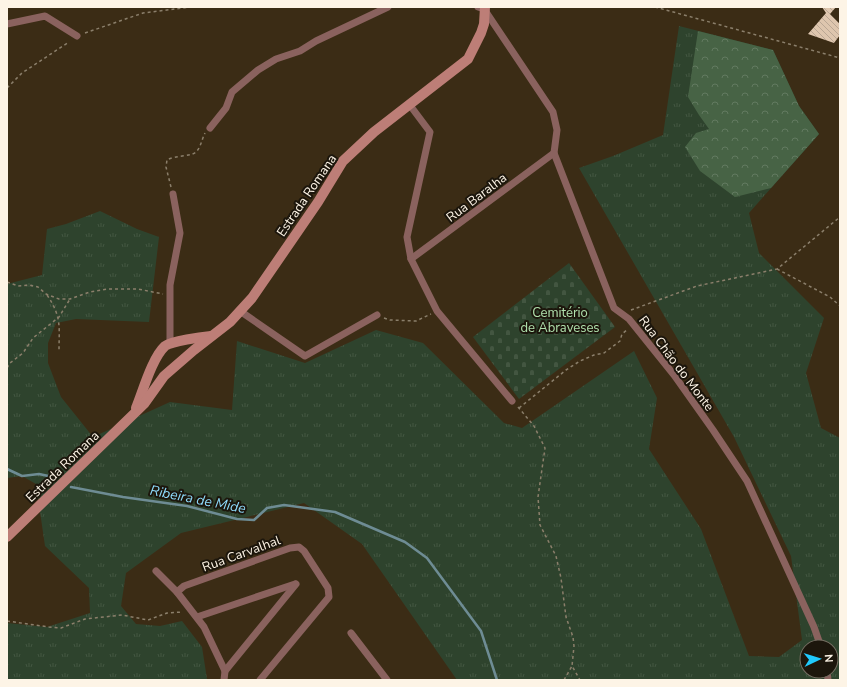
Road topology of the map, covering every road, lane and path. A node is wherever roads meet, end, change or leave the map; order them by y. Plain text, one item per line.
1 (191, 7) edge
2 (388, 7) edge
3 (655, 7) edge
4 (482, 8) edge
5 (7, 24) edge
6 (77, 36) junction
7 (840, 58) edge
8 (7, 88) edge
9 (409, 104) junction
10 (210, 128) joint
11 (554, 153) junction
12 (173, 194) joint
13 (840, 218) edge
14 (411, 259) junction
15 (777, 269) junction
16 (7, 282) edge
17 (46, 294) junction
18 (170, 295) junction
19 (70, 299) junction
20 (840, 306) edge
21 (240, 311) junction
22 (437, 311) junction
23 (622, 314) junction
24 (377, 315) joint
25 (59, 317) junction
26 (634, 325) junction
27 (213, 335) junction
28 (170, 344) junction
29 (59, 351) dead end
30 (7, 368) edge
31 (512, 401) joint
32 (518, 408) junction
33 (134, 413) junction
34 (7, 537) edge
35 (156, 571) dead end
36 (178, 592) junction
37 (192, 609) junction
38 (197, 617) junction
39 (7, 621) edge
40 (350, 634) dead end
41 (818, 639) edge
42 (572, 666) junction
43 (225, 671) junction
44 (224, 680) edge
45 (260, 680) edge
46 (387, 680) edge
47 (564, 680) edge
48 (580, 680) edge

1 - 6 path
2 - 10 street
3 - 7 path
4 - 9 street, Estrada Romana
4 - 11 street, Rua Chão do Monte
5 - 6 street
6 - 8 path
9 - 14 street
9 - 21 street, Estrada Romana
10 - 12 path
11 - 14 street, Rua Baralha
11 - 23 street, Rua Chão do Monte
12 - 18 street
13 - 15 path
14 - 22 street
15 - 20 path
15 - 23 path
16 - 17 path
17 - 19 path
17 - 25 path
18 - 19 path
18 - 28 street
19 - 25 path
21 - 24 street
21 - 27 street, Estrada Romana
22 - 24 path
22 - 31 street
23 - 26 street, Rua Chão do Monte
25 - 29 path
25 - 30 path
26 - 32 path
26 - 41 street, Rua Chão do Monte
27 - 28 street, Estrada Romana
27 - 33 street, Estrada Romana
28 - 33 street, Estrada Romana
31 - 32 path
32 - 42 path
33 - 34 street, Estrada Romana
35 - 36 street
36 - 37 street
36 - 45 street, Rua Carvalhal
37 - 38 street
37 - 39 path
38 - 43 street
38 - 43 street
40 - 46 street
42 - 47 path
42 - 48 path
43 - 44 street

